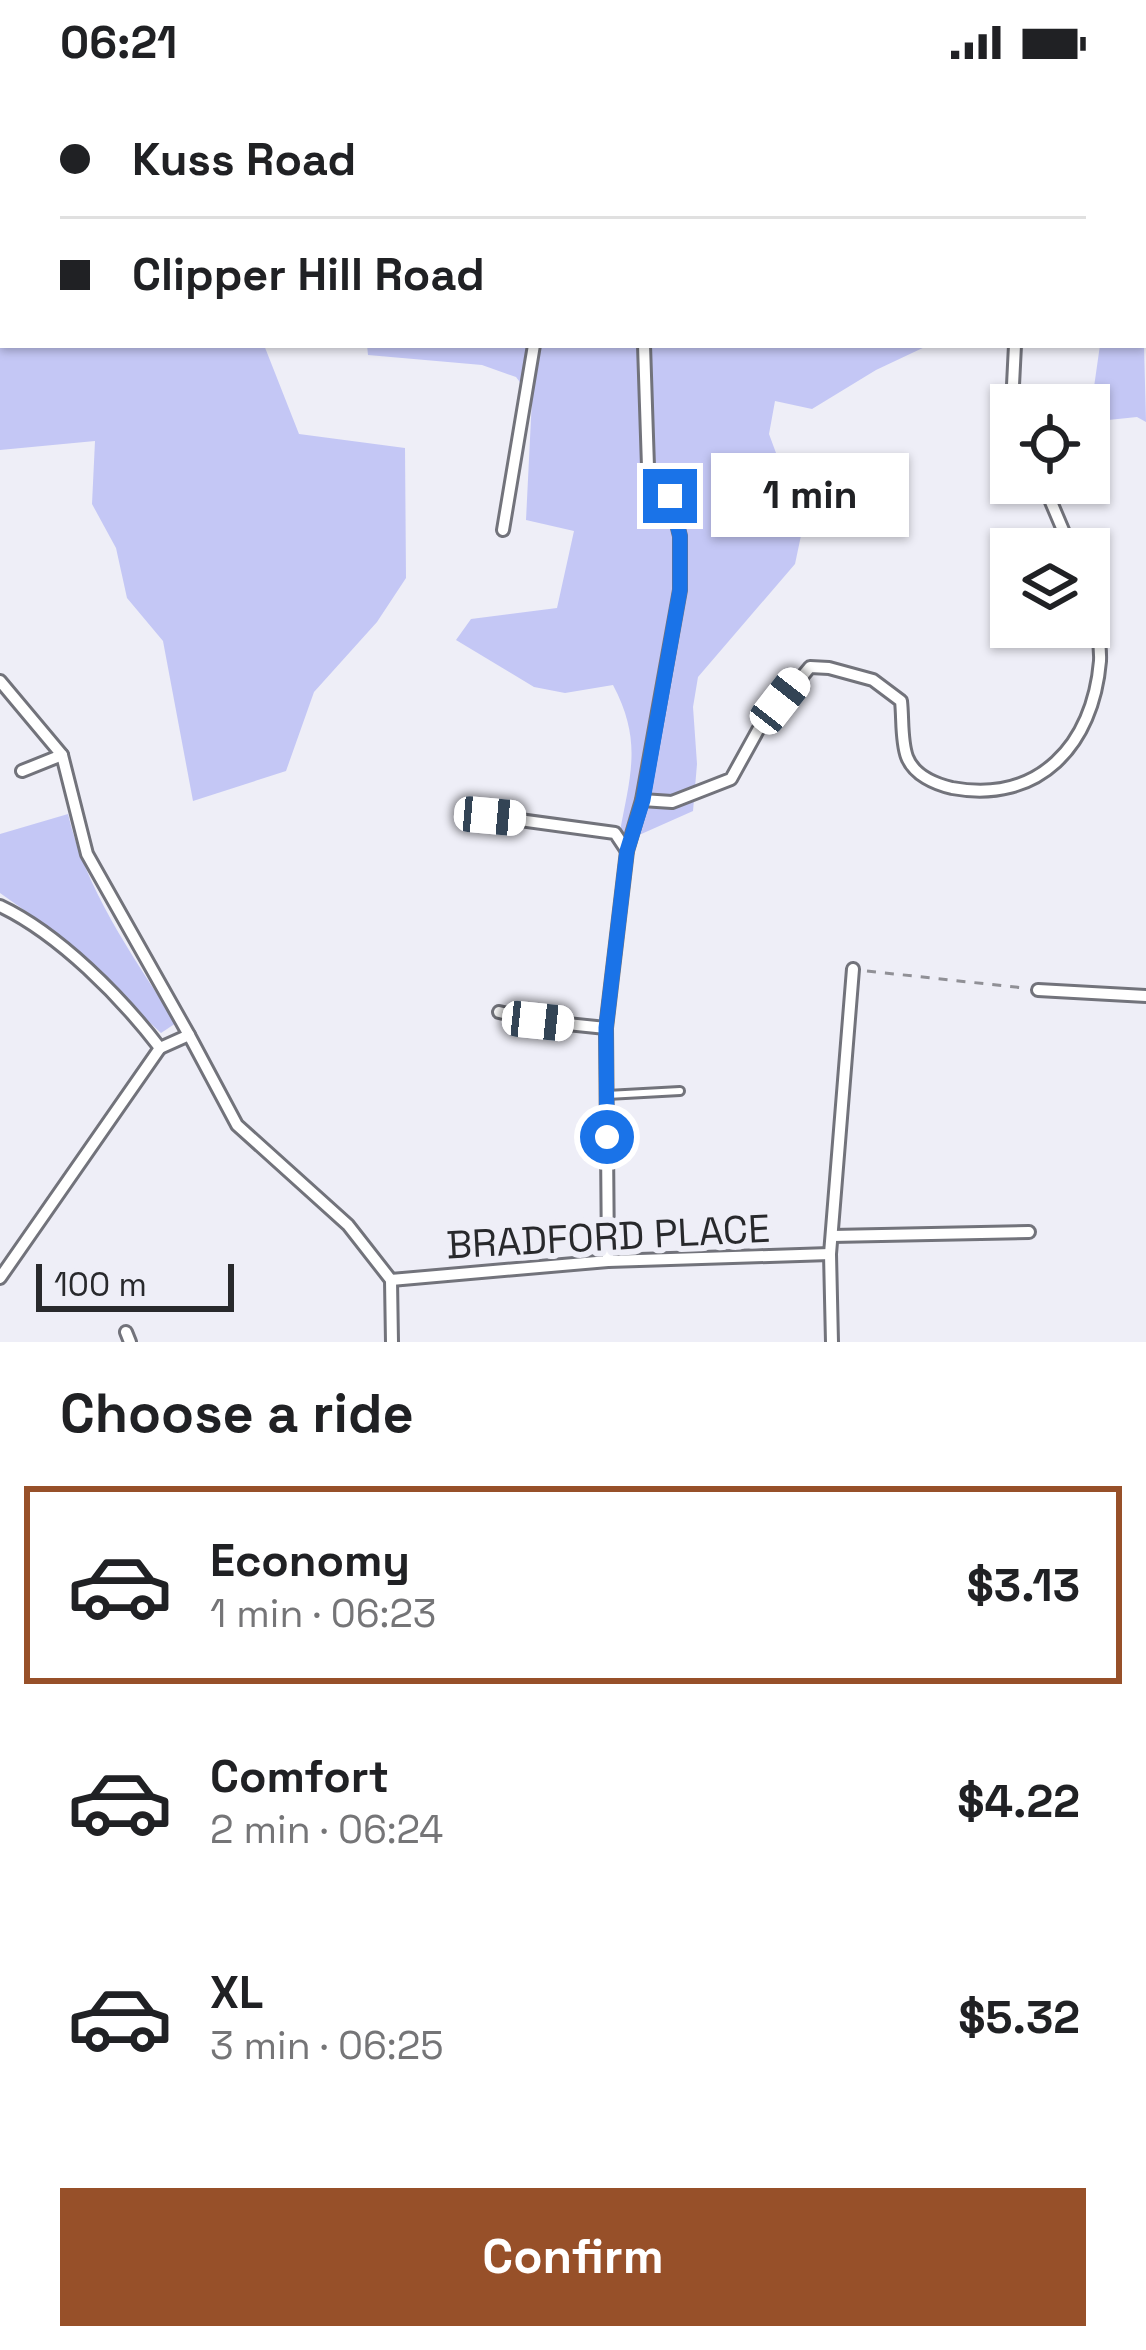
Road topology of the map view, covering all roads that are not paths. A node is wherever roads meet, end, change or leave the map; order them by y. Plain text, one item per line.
1 (533, 348) edge
2 (644, 348) edge
3 (1015, 348) edge
4 (1013, 384) edge
5 (503, 530) dead end
6 (1098, 648) edge
7 (0, 681) edge
8 (62, 755) junction
9 (22, 771) dead end
10 (643, 800) junction
11 (490, 816) dead end
12 (627, 851) junction
13 (0, 906) edge
14 (853, 969) road end
15 (1038, 990) road end
16 (1146, 996) edge
17 (499, 1012) dead end
18 (606, 1028) junction
19 (189, 1034) junction
20 (160, 1048) junction
21 (680, 1091) dead end
22 (607, 1095) junction
23 (1029, 1232) dead end
24 (832, 1236) junction
25 (830, 1254) junction
26 (608, 1262) junction
27 (0, 1278) edge
28 (391, 1280) junction
29 (392, 1342) edge
30 (832, 1342) edge

1 - 5 street
2 - 10 street
3 - 4 street
6 - 10 street
7 - 8 street
8 - 9 street
8 - 19 street
10 - 12 street
11 - 12 street
12 - 18 street
13 - 20 street
14 - 24 street
15 - 16 street
17 - 18 street
18 - 22 street
19 - 20 street
19 - 28 street
20 - 27 street
21 - 22 lane
22 - 26 street
23 - 24 street
24 - 25 street
25 - 26 street, BRADFORD PLACE
25 - 30 street
26 - 28 street, BRADFORD PLACE
28 - 29 street

